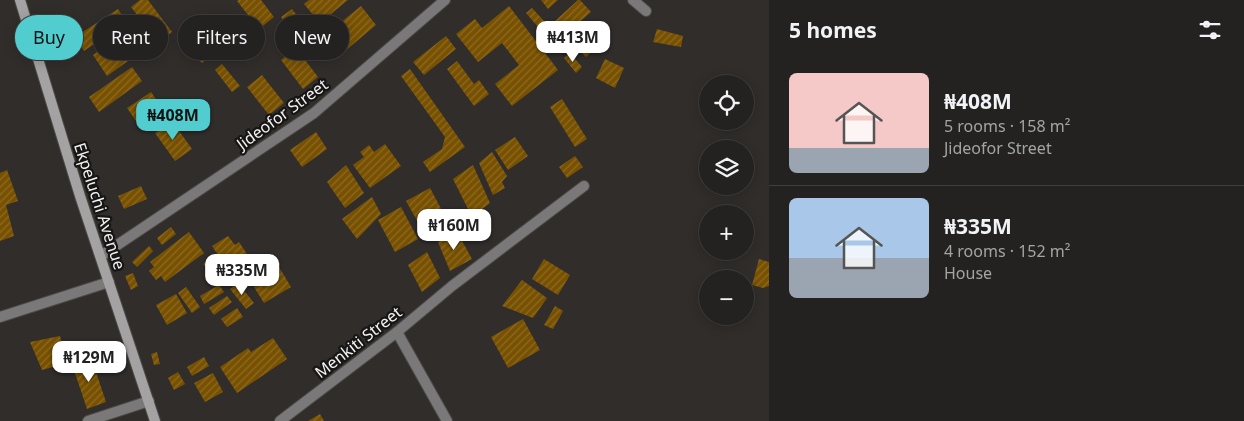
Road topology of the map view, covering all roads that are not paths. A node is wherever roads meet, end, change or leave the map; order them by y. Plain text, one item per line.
1 (20, 0) edge
2 (445, 0) edge
3 (633, 0) edge
4 (646, 11) dead end
5 (584, 186) dead end
6 (101, 256) junction
7 (110, 282) junction
8 (0, 317) edge
9 (397, 332) junction
10 (149, 401) junction
11 (88, 421) edge
12 (155, 421) edge
13 (280, 421) edge
14 (448, 421) edge

1 - 6 street, Ekpeluchi Avenue
2 - 6 street, Jideofor Street
3 - 4 street
5 - 9 street, Menkiti Street
6 - 7 street, Ekpeluchi Avenue
7 - 8 street
7 - 10 street, Ekpeluchi Avenue
9 - 13 street, Menkiti Street
9 - 14 street
10 - 11 street
10 - 12 street, Ekpeluchi Avenue

